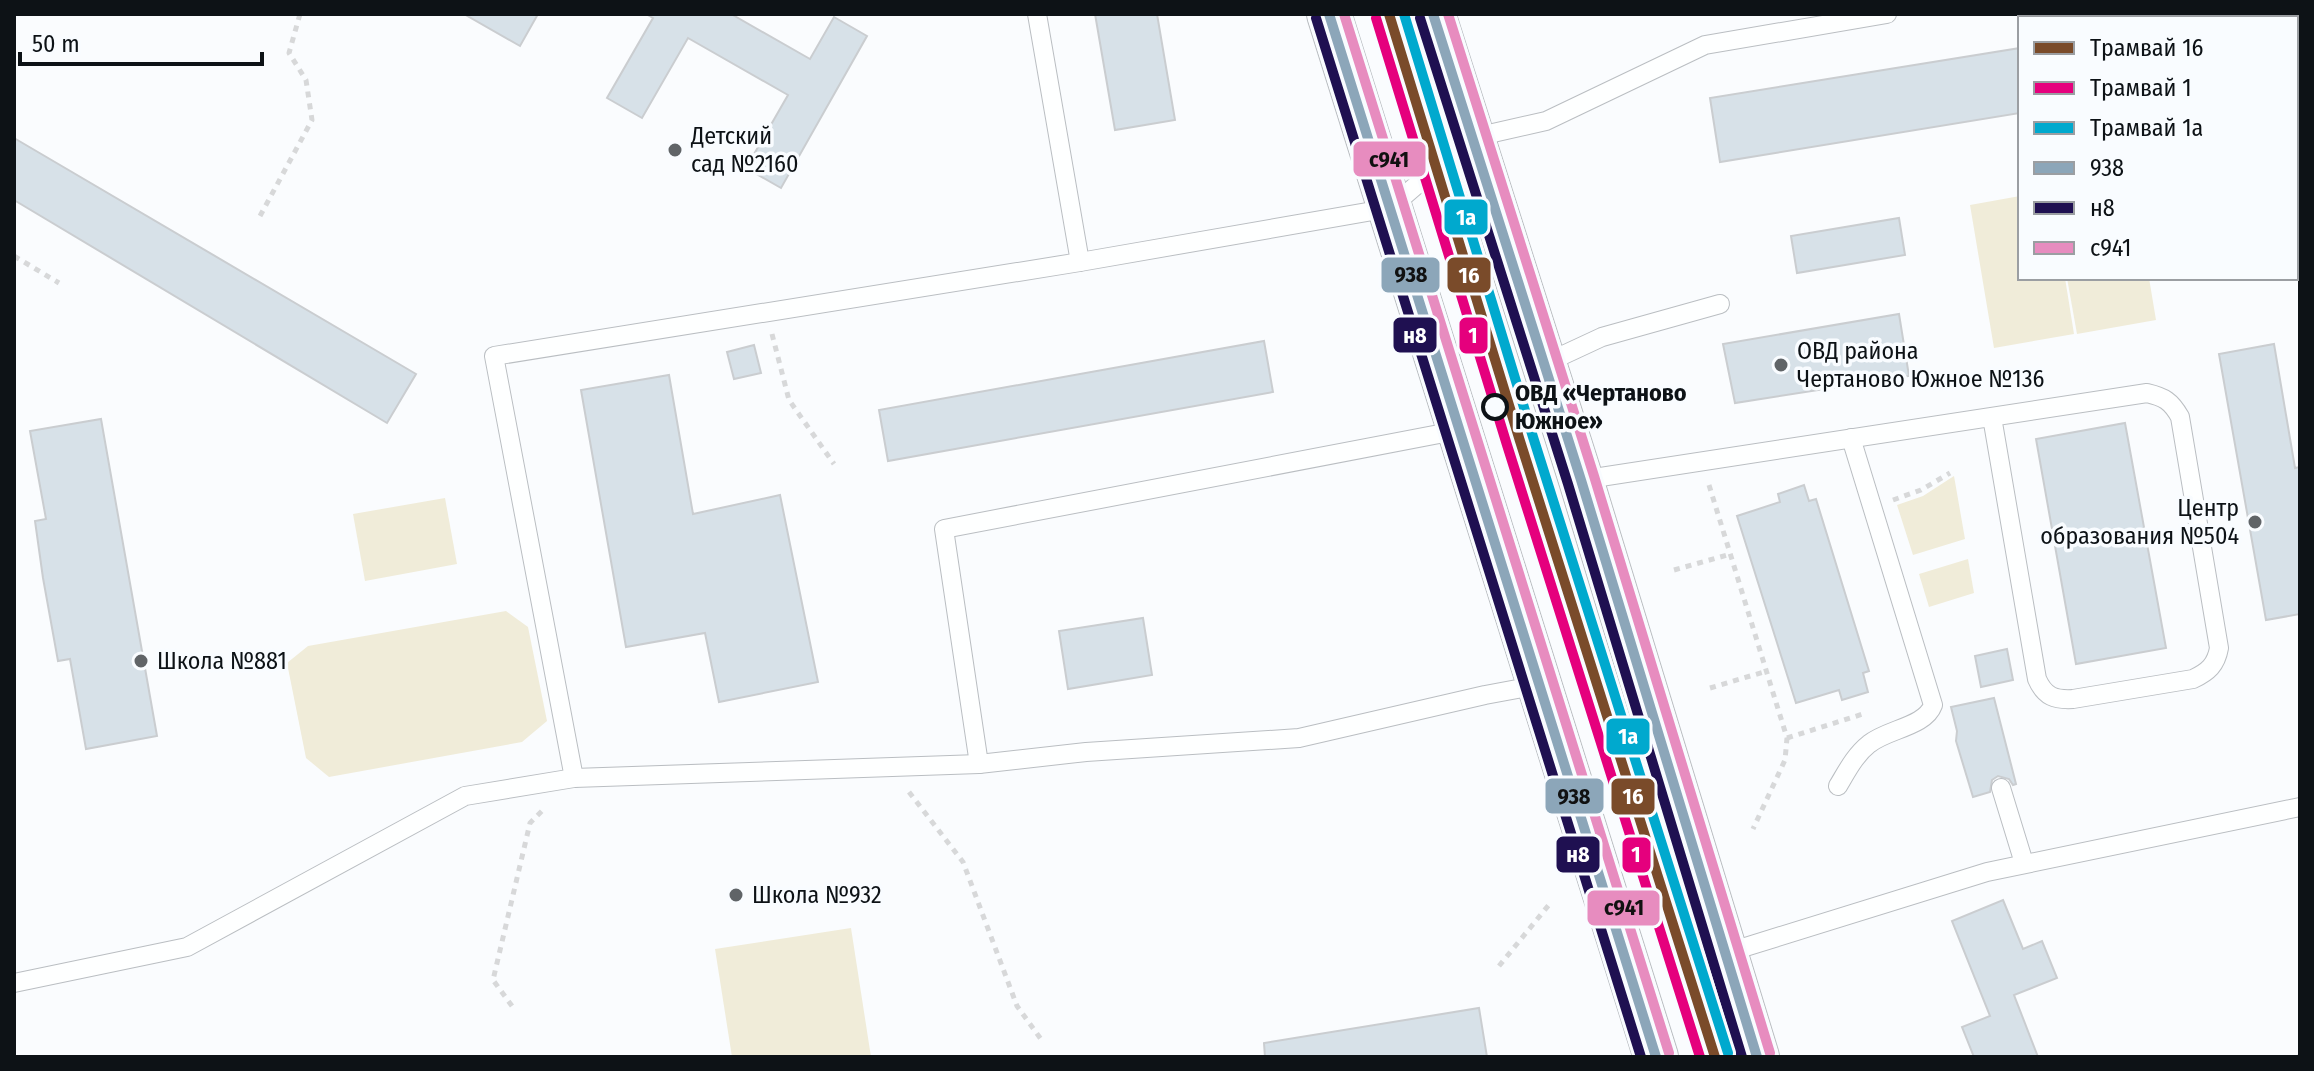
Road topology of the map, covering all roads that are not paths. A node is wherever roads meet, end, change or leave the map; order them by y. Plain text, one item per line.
1 (1037, 14) edge
2 (1329, 14) edge
3 (1433, 14) edge
4 (1887, 14) edge
5 (1471, 138) junction
6 (1390, 208) junction
7 (1080, 262) junction
8 (1720, 304) dead end
9 (1544, 364) junction
10 (1992, 417) junction
11 (1460, 430) junction
12 (1851, 438) junction
13 (1581, 480) junction
14 (1539, 685) junction
15 (979, 764) junction
16 (574, 778) junction
17 (1838, 786) dead end
18 (2001, 788) dead end
19 (2300, 807) edge
20 (2024, 863) junction
21 (1725, 954) junction
22 (14, 983) edge
23 (1751, 1052) edge
24 (1657, 1056) edge

1 - 7 lane
2 - 6 main road
3 - 5 main road
4 - 5 lane
5 - 6 lane
5 - 9 main road
6 - 7 lane
6 - 11 main road
7 - 16 lane
8 - 9 lane
9 - 13 main road
10 - 10 lane
10 - 12 lane
11 - 14 main road
11 - 15 lane
12 - 13 lane
12 - 17 lane
13 - 21 main road
14 - 15 lane
14 - 24 main road
15 - 16 lane
16 - 22 lane
18 - 20 lane
19 - 20 lane
20 - 21 lane
21 - 23 main road

